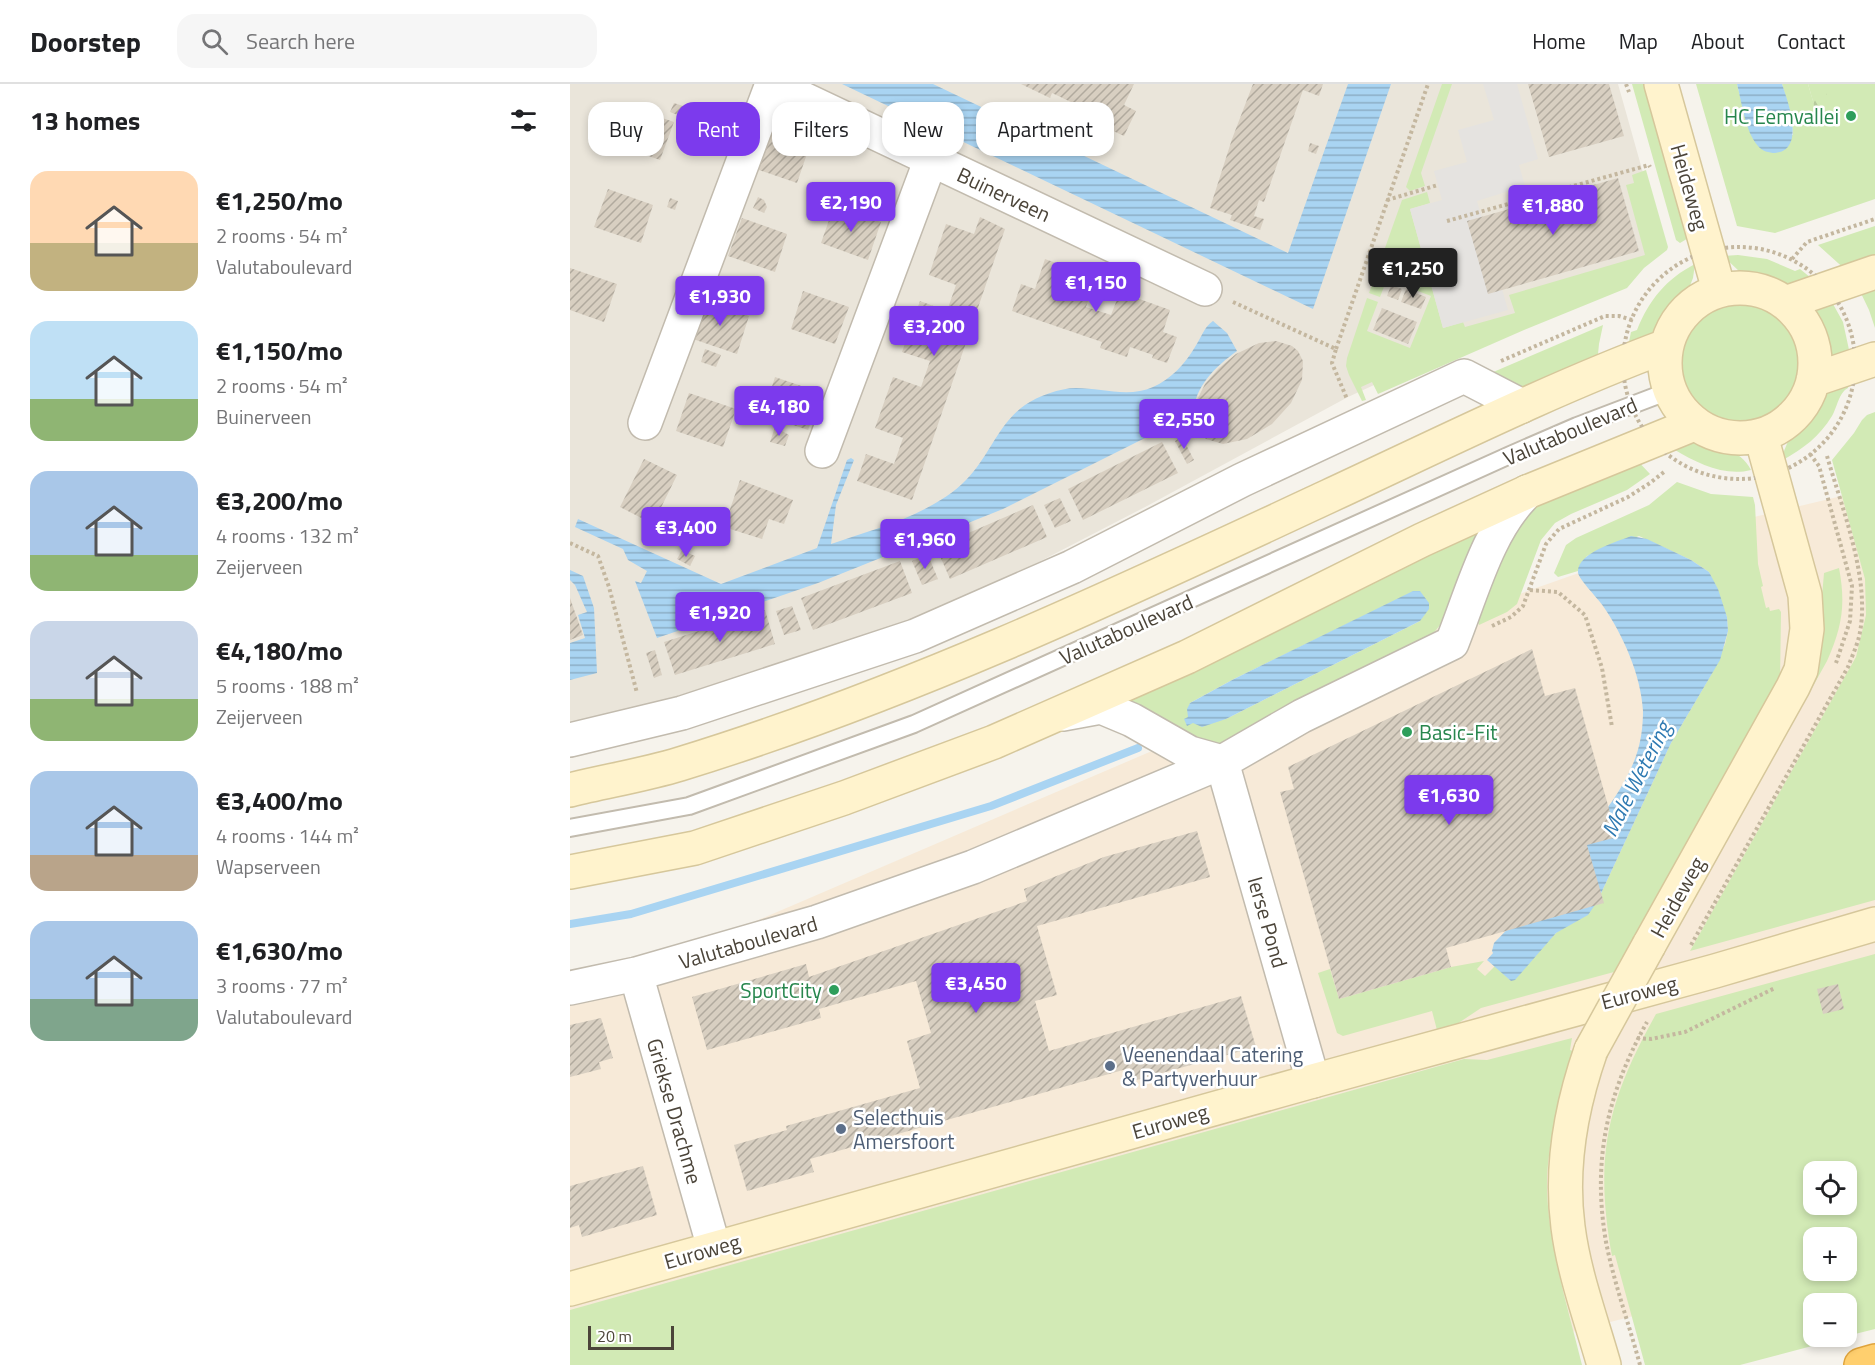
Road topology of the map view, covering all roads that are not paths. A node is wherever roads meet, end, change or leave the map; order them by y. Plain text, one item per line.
1 (772, 84) edge
2 (1661, 84) edge
3 (931, 159) junction
4 (1875, 272) edge
5 (1205, 289) road end
6 (1719, 290) junction
7 (1785, 303) junction
8 (1666, 346) junction
9 (1866, 362) edge
10 (1813, 380) junction
11 (1669, 391) junction
12 (1522, 406) junction
13 (645, 423) dead end
14 (1694, 424) junction
15 (1761, 436) junction
16 (822, 451) dead end
17 (1527, 492) junction
18 (1058, 715) junction
19 (570, 741) edge
20 (1222, 762) junction
21 (570, 790) edge
22 (570, 828) edge
23 (570, 872) edge
24 (1875, 924) edge
25 (636, 974) junction
26 (570, 988) edge
27 (1313, 1081) junction
28 (714, 1248) junction
29 (570, 1290) edge
30 (1875, 1361) edge
31 (1604, 1365) edge
32 (1861, 1365) edge

1 - 3 street, Buinerveen
1 - 13 street
2 - 6 main road, Heideweg
3 - 5 street, Buinerveen
3 - 16 street
4 - 7 main road
6 - 7 main road
6 - 8 main road
7 - 10 main road
8 - 11 main road
8 - 12 main road, Valutaboulevard
9 - 10 main road
10 - 15 main road
11 - 14 main road
11 - 22 lane, Valutaboulevard
12 - 19 street, Valutaboulevard
12 - 21 main road, Valutaboulevard
14 - 15 main road
14 - 17 main road, Valutaboulevard
15 - 31 main road, Heideweg, bridge
17 - 18 main road, Valutaboulevard
17 - 20 street, Valutaboulevard
18 - 20 street, Valutaboulevard
18 - 23 main road, Valutaboulevard
20 - 25 street, Valutaboulevard
20 - 27 street, Ierse Pond
24 - 27 main road, Euroweg
25 - 26 street, Valutaboulevard
25 - 28 street, Griekse Drachme
27 - 28 main road, Euroweg
28 - 29 main road, Euroweg
30 - 32 highway

